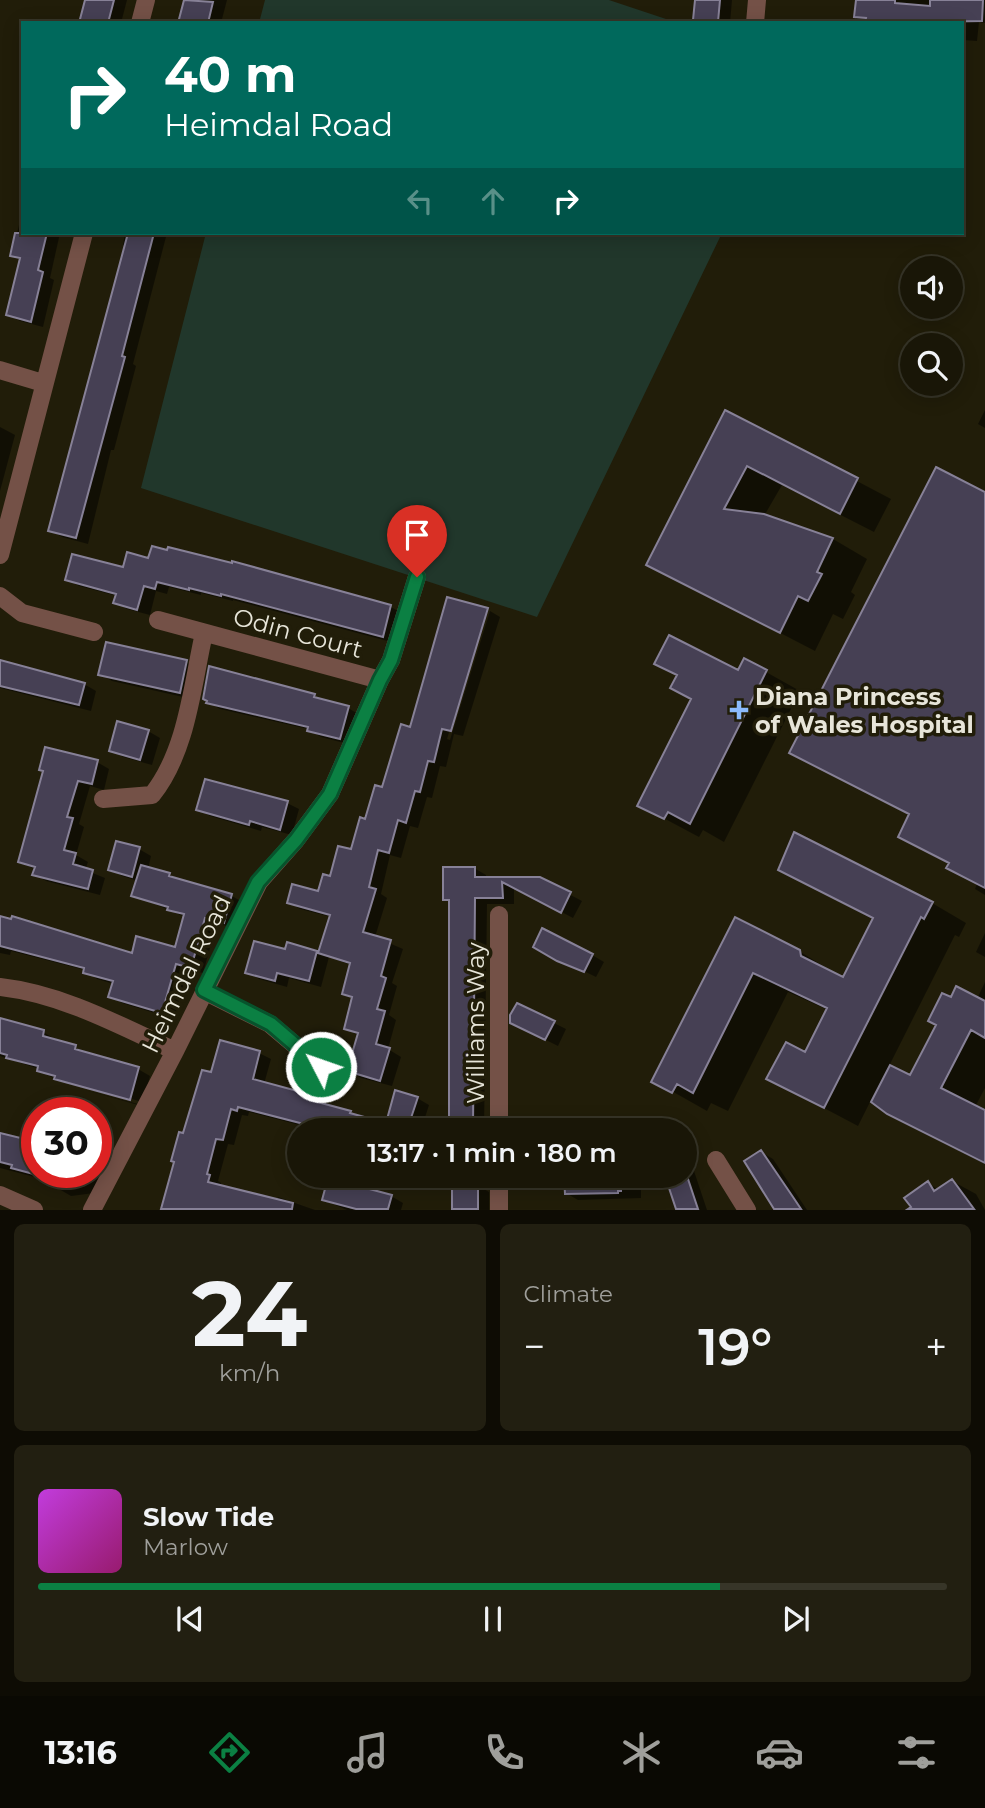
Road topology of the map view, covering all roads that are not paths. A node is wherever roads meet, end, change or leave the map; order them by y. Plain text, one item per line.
1 (146, 0) edge
2 (757, 0) edge
3 (141, 21) edge
4 (755, 21) edge
5 (82, 235) edge
6 (0, 370) edge
7 (43, 383) junction
8 (0, 555) edge
9 (417, 577) dead end
10 (0, 596) edge
11 (158, 620) dead end
12 (94, 632) dead end
13 (204, 633) junction
14 (380, 680) junction
15 (103, 799) dead end
16 (499, 915) dead end
17 (0, 987) edge
18 (204, 990) junction
19 (175, 1051) junction
20 (321, 1067) dead end
21 (499, 1118) edge
22 (716, 1160) dead end
23 (499, 1188) edge
24 (0, 1195) edge
25 (34, 1209) edge
26 (92, 1209) edge
27 (499, 1209) edge
28 (747, 1209) edge

1 - 3 street
2 - 4 street
5 - 7 street
6 - 7 street
7 - 8 street
9 - 14 street, Heimdal Road
10 - 12 street
11 - 13 street, Odin Court
13 - 14 street, Odin Court
13 - 15 street, Odin Court
14 - 18 street, Heimdal Road
16 - 21 street, Williams Way
17 - 19 street
18 - 19 street, Heimdal Road
18 - 20 street
19 - 26 street, Heimdal Road
22 - 28 street
23 - 27 street
24 - 25 street

